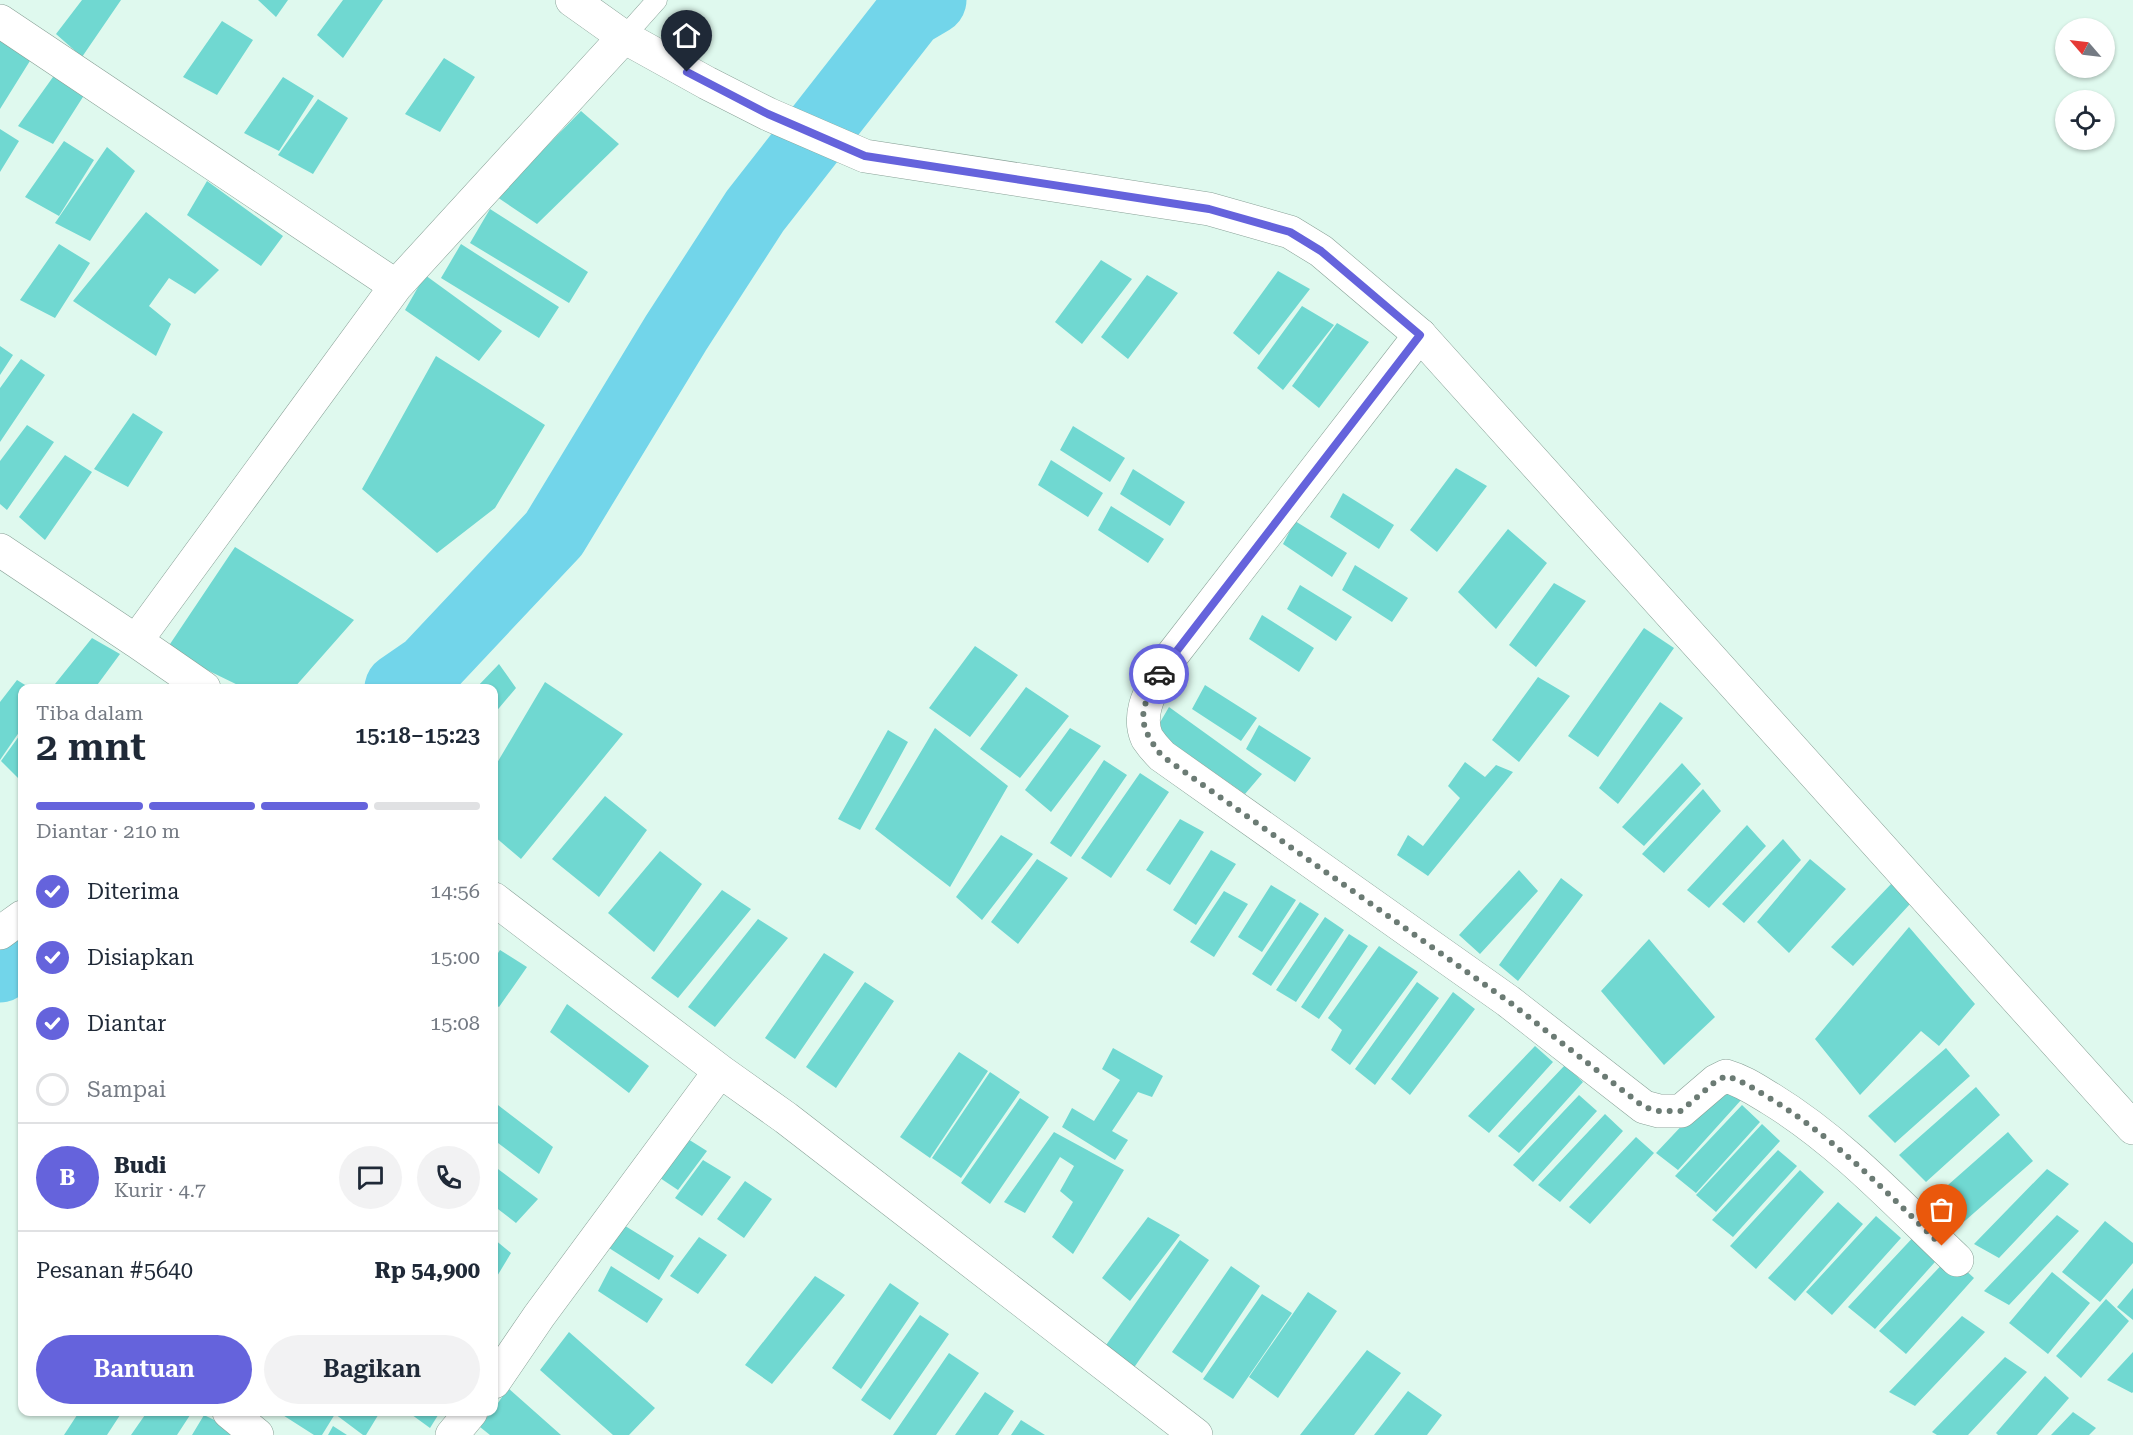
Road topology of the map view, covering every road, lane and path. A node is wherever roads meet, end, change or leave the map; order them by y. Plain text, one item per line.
1 (572, 0) edge
2 (657, 0) edge
3 (0, 21) edge
4 (624, 37) junction
5 (396, 286) junction
6 (1420, 335) junction
7 (0, 550) edge
8 (136, 641) junction
9 (198, 684) edge
10 (498, 902) edge
11 (18, 920) edge
12 (0, 933) edge
13 (720, 1071) junction
14 (2133, 1128) edge
15 (1957, 1260) dead end
16 (498, 1376) edge
17 (234, 1416) edge
18 (468, 1416) edge
19 (257, 1435) edge
20 (452, 1435) edge
21 (1196, 1435) edge

1 - 4 street
2 - 4 lane
3 - 5 street
4 - 5 street
4 - 6 street
5 - 8 street
6 - 14 street
6 - 15 street
7 - 8 street
8 - 9 street
10 - 13 street
11 - 12 street
13 - 16 street
13 - 21 street
17 - 19 street
18 - 20 street

